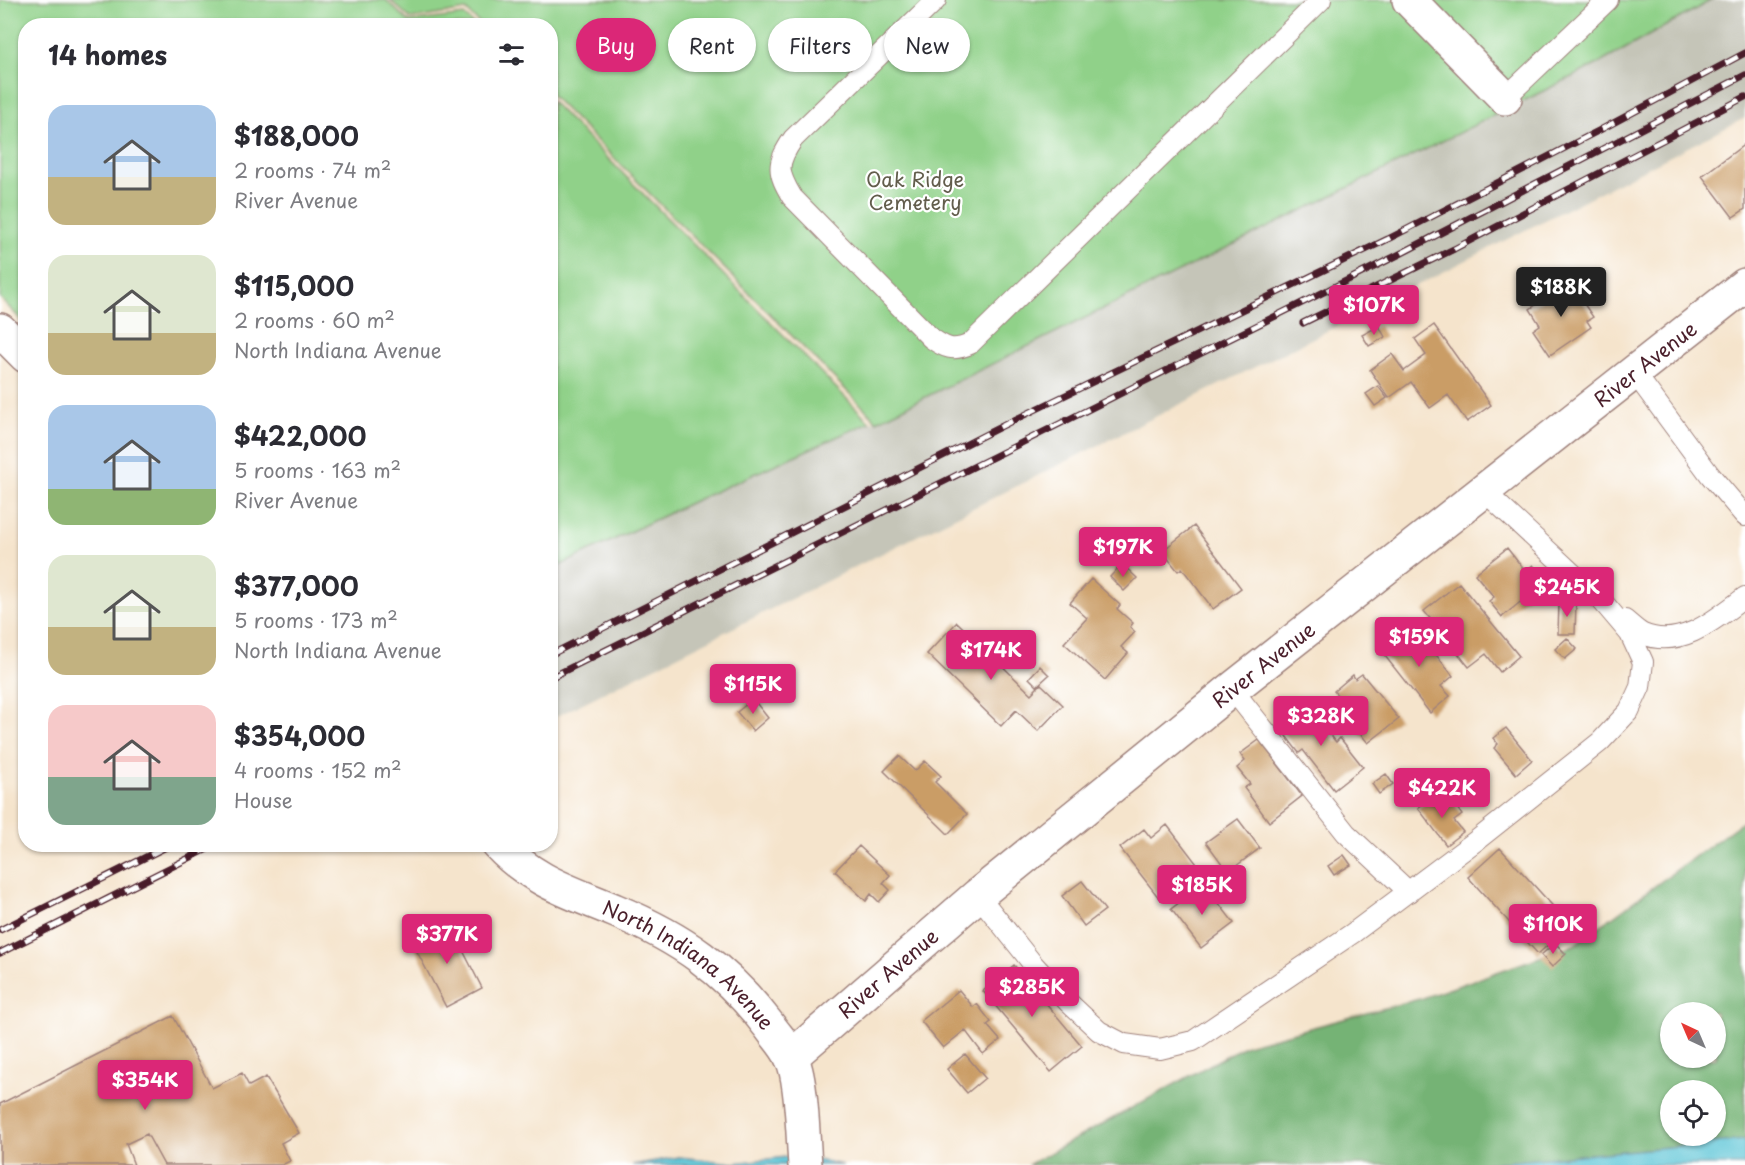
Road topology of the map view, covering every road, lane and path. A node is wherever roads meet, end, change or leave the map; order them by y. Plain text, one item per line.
1 (936, 0) edge
2 (1321, 0) edge
3 (1409, 0) edge
4 (1608, 0) edge
5 (1505, 98) joint
6 (1745, 285) edge
7 (0, 330) edge
8 (18, 348) edge
9 (1634, 372) junction
10 (1484, 491) junction
11 (1745, 516) edge
12 (1745, 597) edge
13 (1602, 601) junction
14 (1232, 689) junction
15 (507, 852) edge
16 (1409, 892) junction
17 (978, 895) junction
18 (792, 1057) junction
19 (804, 1153) edge

1 - 2 lane
3 - 5 street
4 - 5 lane
6 - 9 street, River Avenue
7 - 8 street
9 - 10 street, River Avenue
9 - 11 lane
10 - 13 lane
10 - 14 street, River Avenue
12 - 13 lane
13 - 16 lane
14 - 16 lane
14 - 17 street, River Avenue
15 - 18 street, North Indiana Avenue
16 - 17 lane
17 - 18 street, River Avenue
18 - 19 street, North Indiana Avenue

